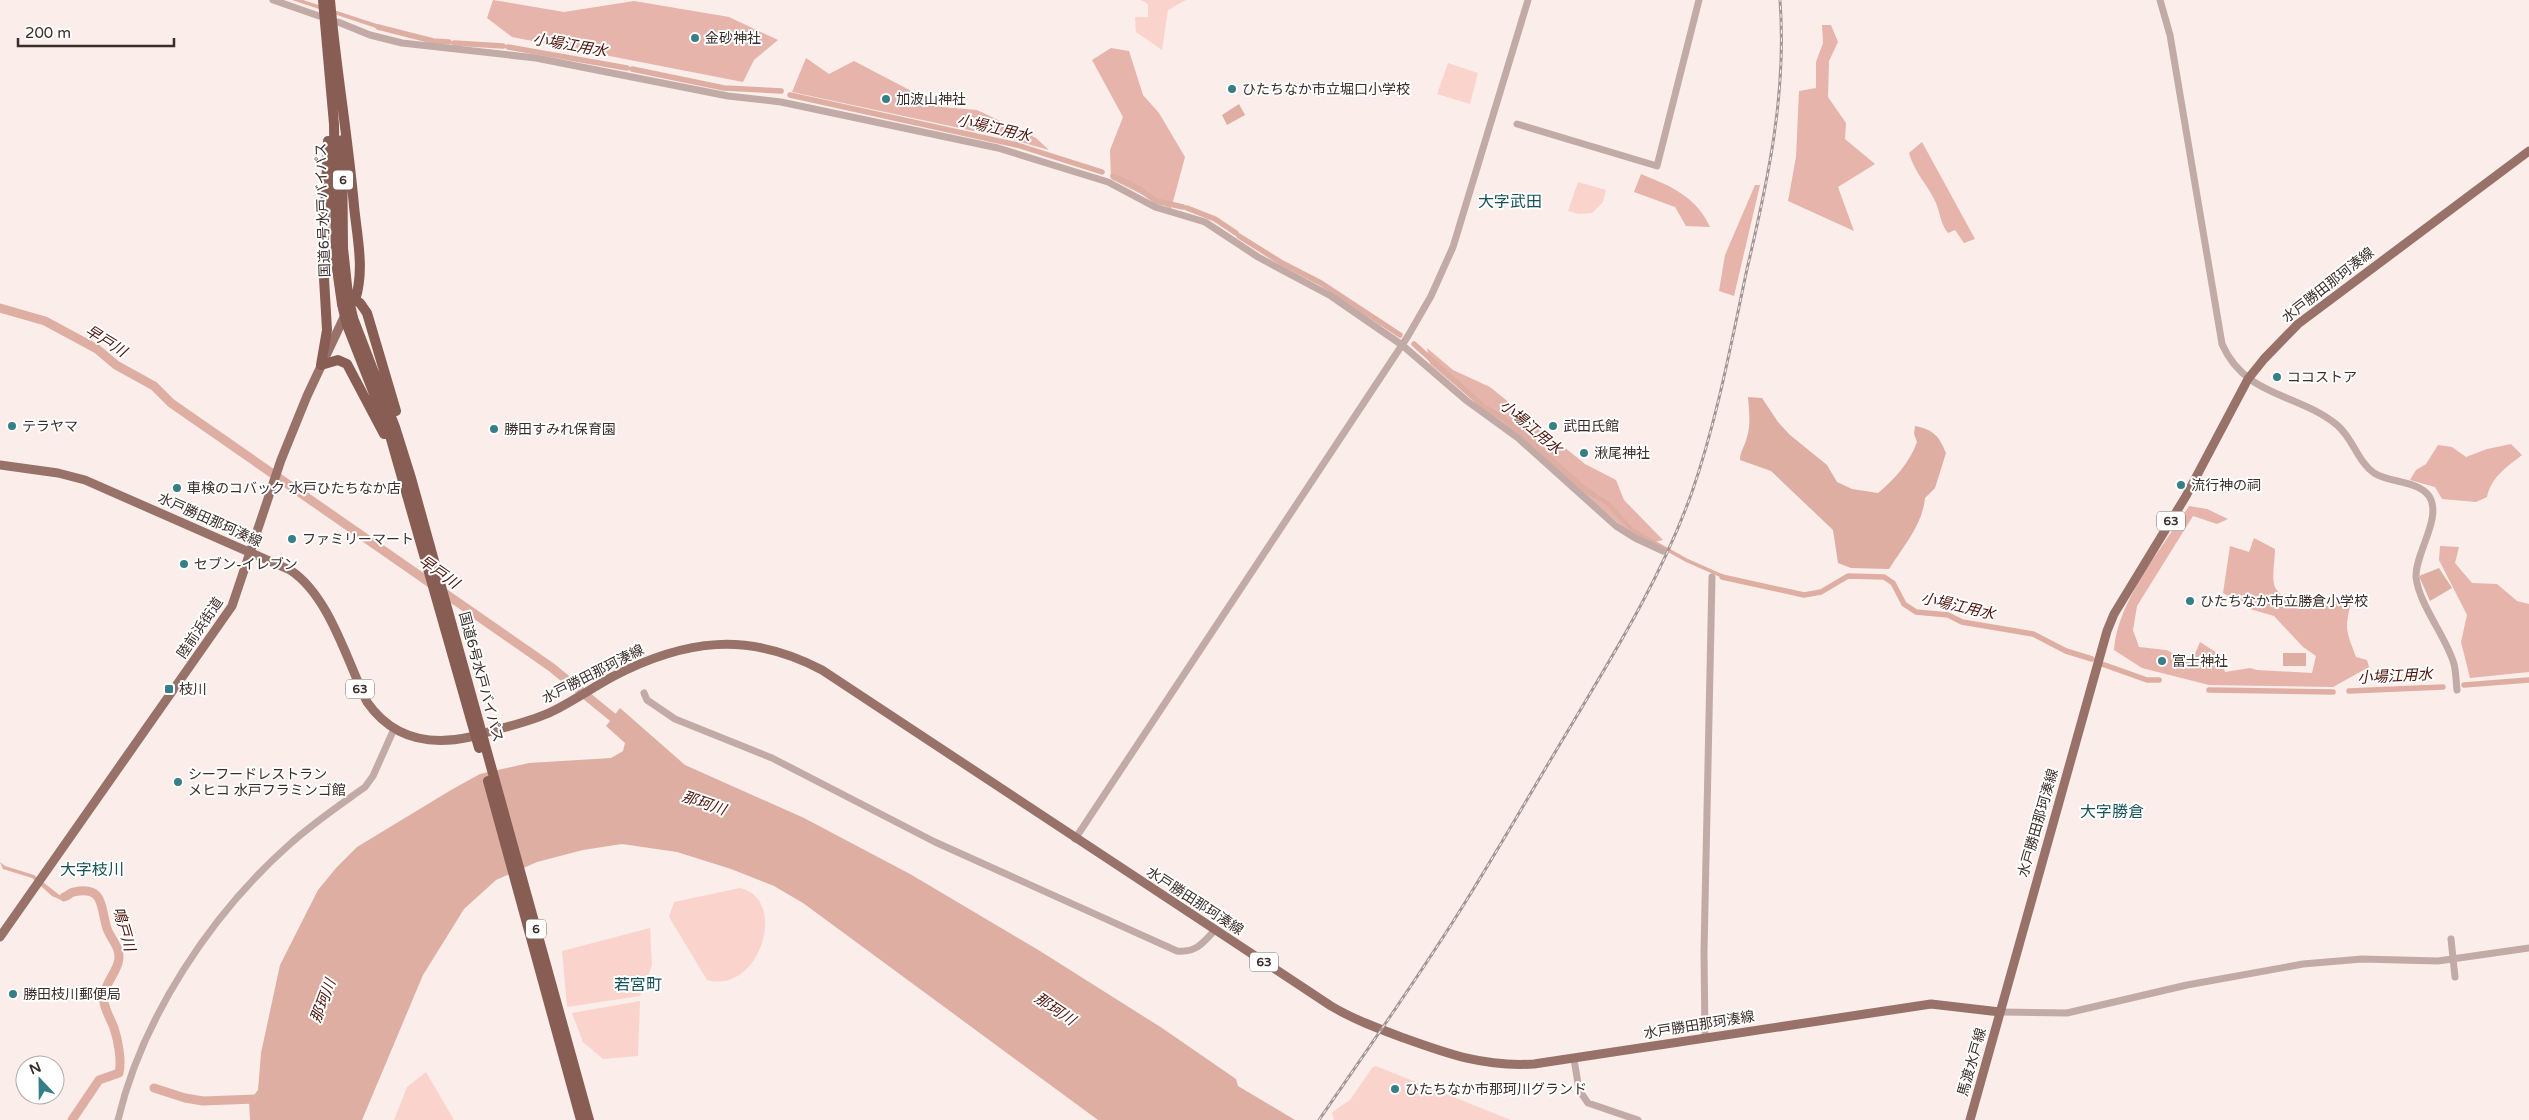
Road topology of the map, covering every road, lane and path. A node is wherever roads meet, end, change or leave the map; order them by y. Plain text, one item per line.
1 (323, 0) edge
2 (330, 0) edge
3 (1528, 0) edge
4 (1699, 0) edge
5 (2160, 0) edge
6 (275, 1) edge
7 (319, 16) dead end
8 (338, 22) dead end
9 (336, 64) junction
10 (330, 75) junction
11 (1516, 124) dead end
12 (2529, 151) edge
13 (352, 298) junction
14 (350, 321) junction
15 (1402, 345) junction
16 (321, 365) junction
17 (2248, 379) junction
18 (0, 465) edge
19 (407, 476) junction
20 (1663, 551) dead end
21 (251, 553) junction
22 (433, 569) junction
23 (1712, 577) dead end
24 (2456, 690) dead end
25 (644, 693) dead end
26 (394, 729) junction
27 (488, 732) dead end
28 (470, 737) dead end
29 (483, 748) junction
30 (1076, 838) junction
31 (1215, 930) junction
32 (0, 937) edge
33 (2451, 939) dead end
34 (2529, 948) edge
35 (2452, 960) junction
36 (2454, 977) dead end
37 (2000, 1012) junction
38 (1705, 1037) junction
39 (1574, 1058) junction
40 (584, 1116) edge
41 (118, 1120) edge
42 (1638, 1120) edge
43 (1970, 1120) edge

1 - 10 highway, 6
2 - 9 highway, 6
3 - 15 street
4 - 11 street
5 - 17 street
6 - 7 street
8 - 15 street
9 - 13 highway, 国道6号水戸バイパス / 6
9 - 13 highway
10 - 14 highway, 国道6号水戸バイパス / 6, bridge
10 - 16 highway
12 - 17 main road, 水戸勝田那珂湊線 / 63
13 - 14 highway, 国道6号水戸バイパス / 6, bridge
13 - 16 main road, 陸前浜街道
13 - 19 highway
14 - 19 highway, 国道6号水戸バイパス / 6
15 - 20 street
15 - 30 street
16 - 19 highway
16 - 21 main road, 陸前浜街道
17 - 24 street
17 - 37 main road, 水戸勝田那珂湊線 / 63
18 - 21 main road, 水戸勝田那珂湊線 / 63
19 - 22 highway, 国道6号水戸バイパス / 6
21 - 26 main road, 水戸勝田那珂湊線 / 63
21 - 32 main road, 陸前浜街道
22 - 29 highway, 国道6号水戸バイパス / 6
22 - 29 highway, 国道6号水戸バイパス / 6
23 - 38 street
25 - 31 street
26 - 28 main road, 水戸勝田那珂湊線 / 63
26 - 41 street
27 - 30 main road, 水戸勝田那珂湊線 / 63
29 - 40 highway, 国道6号水戸バイパス / 6
30 - 31 main road, 水戸勝田那珂湊線 / 63
31 - 39 main road, 水戸勝田那珂湊線 / 63
33 - 35 street
34 - 35 street
35 - 36 street
35 - 37 street
37 - 38 main road, 水戸勝田那珂湊線 / 63
37 - 43 main road, 馬渡水戸線
38 - 39 main road, 水戸勝田那珂湊線 / 63
39 - 42 street

